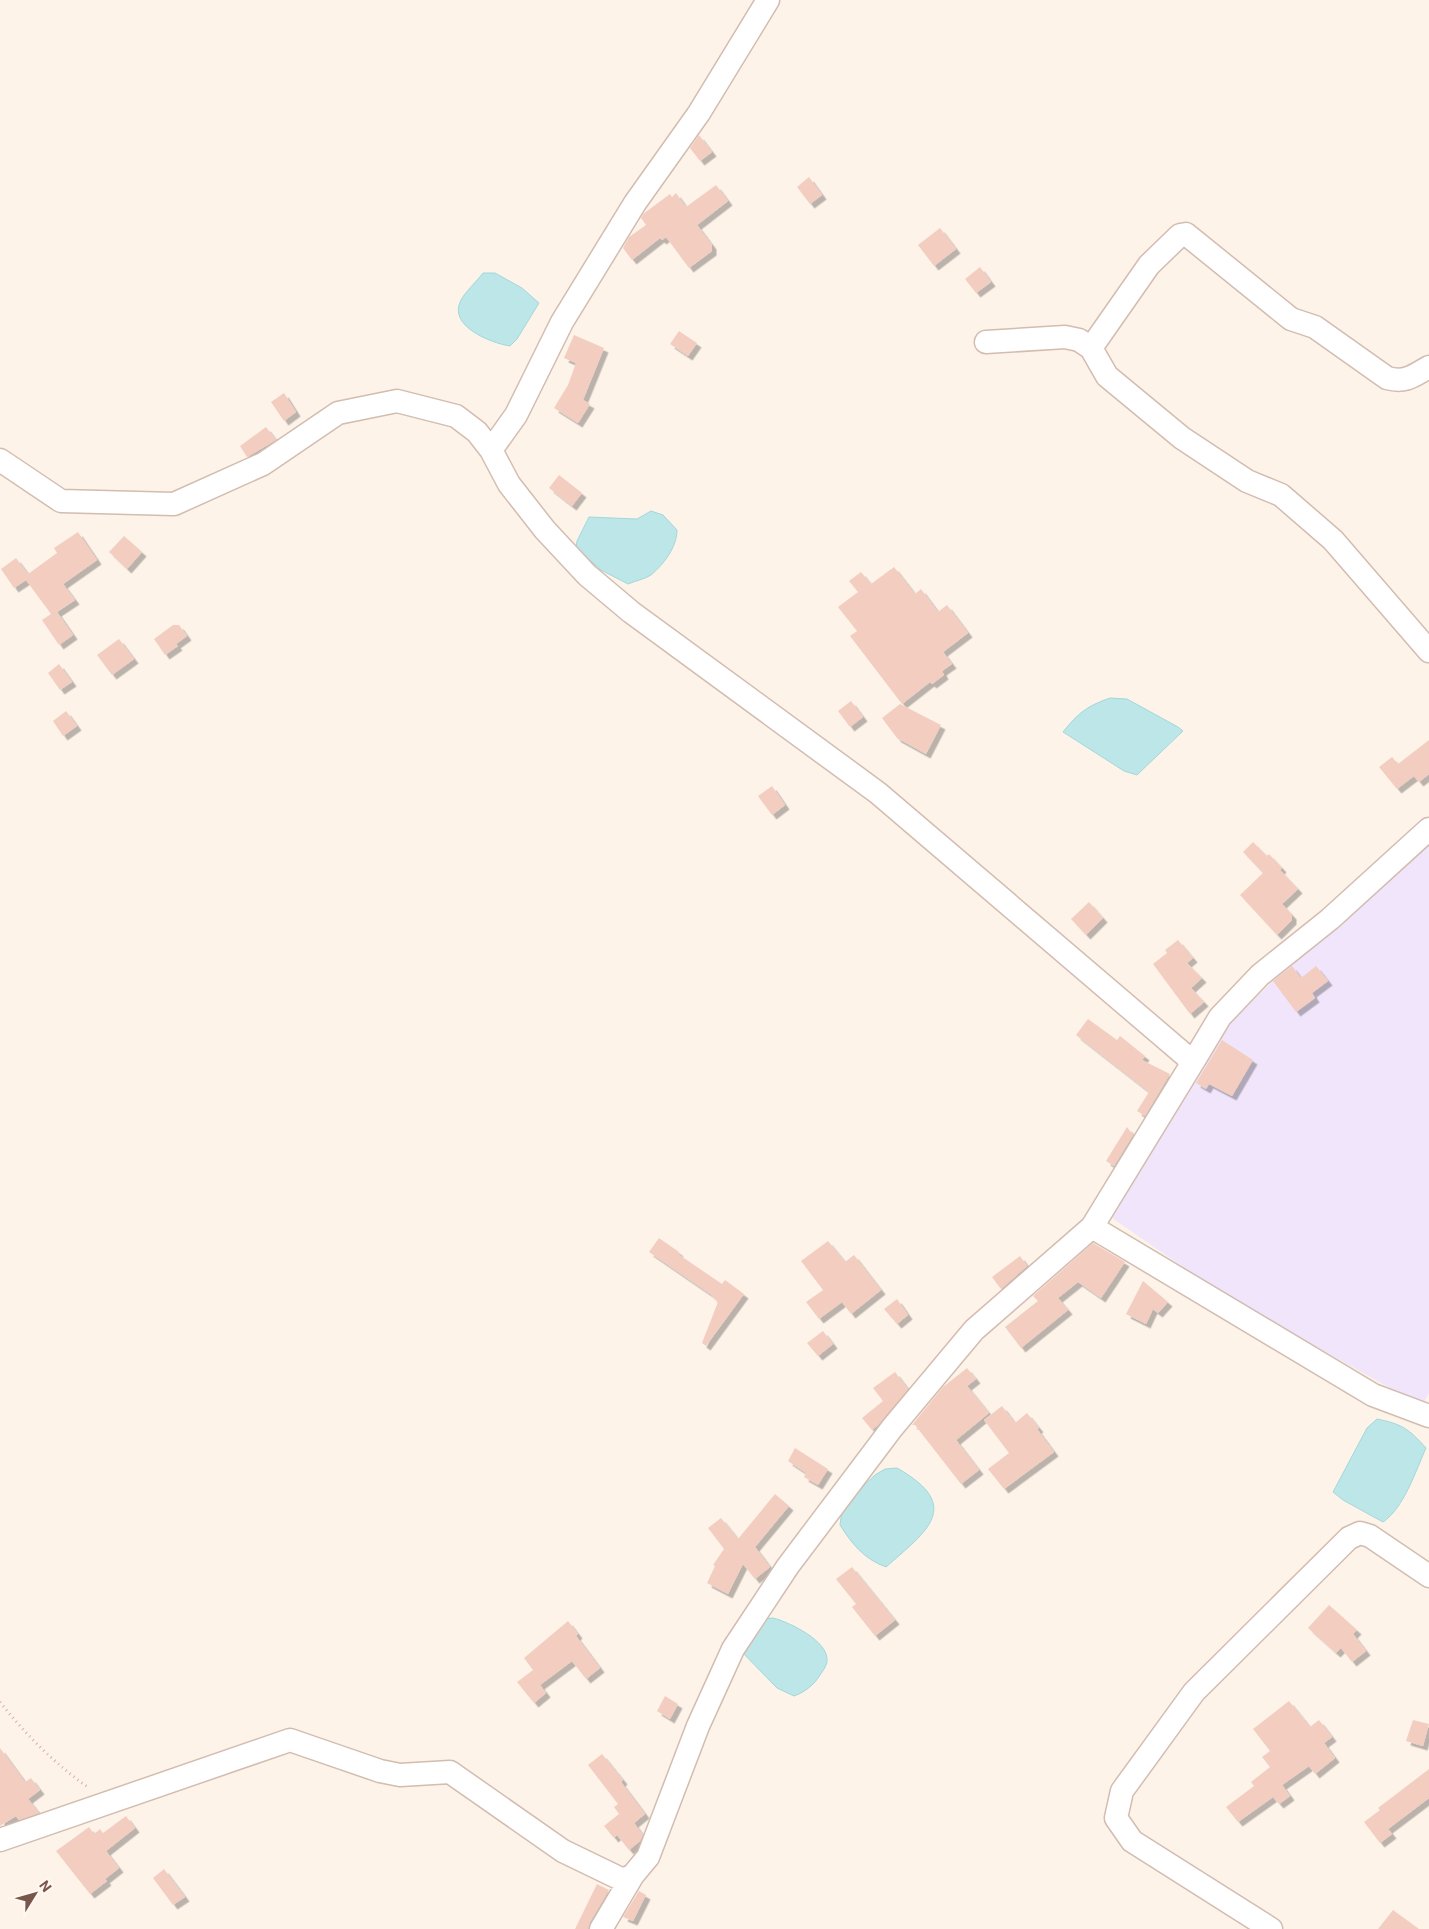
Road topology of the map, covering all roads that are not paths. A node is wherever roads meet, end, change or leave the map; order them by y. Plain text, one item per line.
1 (768, 0) edge
2 (986, 342) dead end
3 (1091, 348) junction
4 (1429, 367) edge
5 (491, 450) junction
6 (0, 460) edge
7 (1429, 651) edge
8 (1429, 829) edge
9 (1193, 1062) junction
10 (1092, 1227) junction
11 (1429, 1416) edge
12 (1429, 1576) edge
13 (0, 1840) edge
14 (633, 1875) junction
15 (601, 1929) edge
16 (1271, 1929) edge

1 - 5 street
2 - 3 street
3 - 4 street
3 - 7 street
5 - 6 street
5 - 9 street
8 - 9 street
9 - 10 street
10 - 11 street
10 - 14 street
12 - 16 street
13 - 14 street
14 - 15 street

